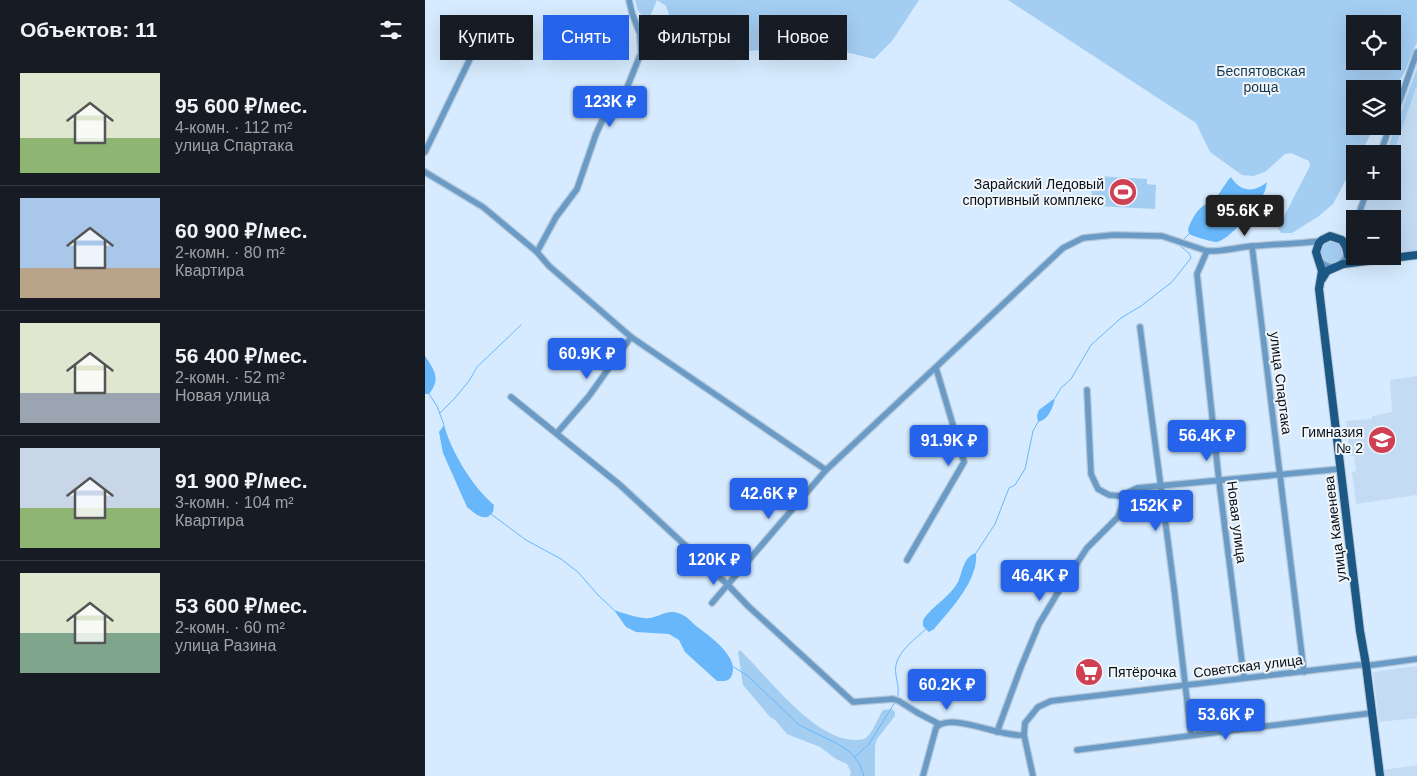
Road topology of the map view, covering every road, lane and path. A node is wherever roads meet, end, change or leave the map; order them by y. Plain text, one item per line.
1 (629, 0) edge
2 (1417, 52) edge
3 (469, 60) edge
4 (1401, 97) edge
5 (425, 152) edge
6 (425, 172) edge
7 (1346, 235) edge
8 (1338, 238) junction
9 (1320, 242) junction
10 (1304, 244) junction
11 (1252, 246) junction
12 (1346, 248) edge
13 (1207, 251) junction
14 (537, 252) junction
15 (1346, 254) edge
16 (1417, 255) edge
17 (1401, 257) edge
18 (1318, 258) junction
19 (1346, 264) edge
20 (1335, 267) junction
21 (1321, 279) junction
22 (1140, 327) dead end
23 (631, 337) junction
24 (936, 368) junction
25 (1087, 390) dead end
26 (511, 397) dead end
27 (557, 434) junction
28 (1340, 469) junction
29 (827, 470) junction
30 (1280, 475) junction
31 (1219, 481) junction
32 (1160, 486) junction
33 (1127, 494) junction
34 (907, 560) dead end
35 (727, 584) junction
36 (711, 603) dead end
37 (1417, 660) edge
38 (1366, 665) junction
39 (1304, 672) junction
40 (1244, 678) junction
41 (1184, 686) junction
42 (1372, 712) junction
43 (939, 724) junction
44 (997, 732) junction
45 (1024, 735) junction
46 (1191, 735) junction
47 (1077, 750) dead end
48 (1377, 775) edge
49 (923, 776) edge
50 (1033, 776) edge

1 - 14 street
2 - 4 street
3 - 5 street
6 - 14 street
7 - 8 street
8 - 9 main road
8 - 12 main road
9 - 10 street
9 - 18 main road
10 - 11 street
10 - 18 street
11 - 13 street
11 - 30 street, улица Спартака
13 - 24 street
13 - 31 street, Новая улица
14 - 23 street
15 - 20 street
16 - 17 main road
18 - 20 street
18 - 21 main road, улица Каменева
19 - 20 main road
20 - 21 main road
21 - 28 main road, улица Каменева
22 - 32 street
23 - 27 street
23 - 29 street
24 - 29 street
24 - 34 street
25 - 33 street
26 - 27 street
27 - 35 street
28 - 30 street
28 - 38 main road, улица Каменева
29 - 35 street
30 - 31 street
30 - 39 street, улица Спартака
31 - 32 street
31 - 40 street, Новая улица
32 - 33 street
32 - 41 street
33 - 44 street
35 - 36 street
35 - 43 street
37 - 38 street, Советская улица
38 - 39 street, Советская улица
38 - 42 main road, улица Каменева
39 - 40 street, Советская улица
40 - 41 street, Советская улица
41 - 45 street, Советская улица
41 - 46 street
42 - 46 street
42 - 48 main road, улица Каменева
43 - 44 street
43 - 49 street
44 - 45 street
45 - 50 street
46 - 47 street

